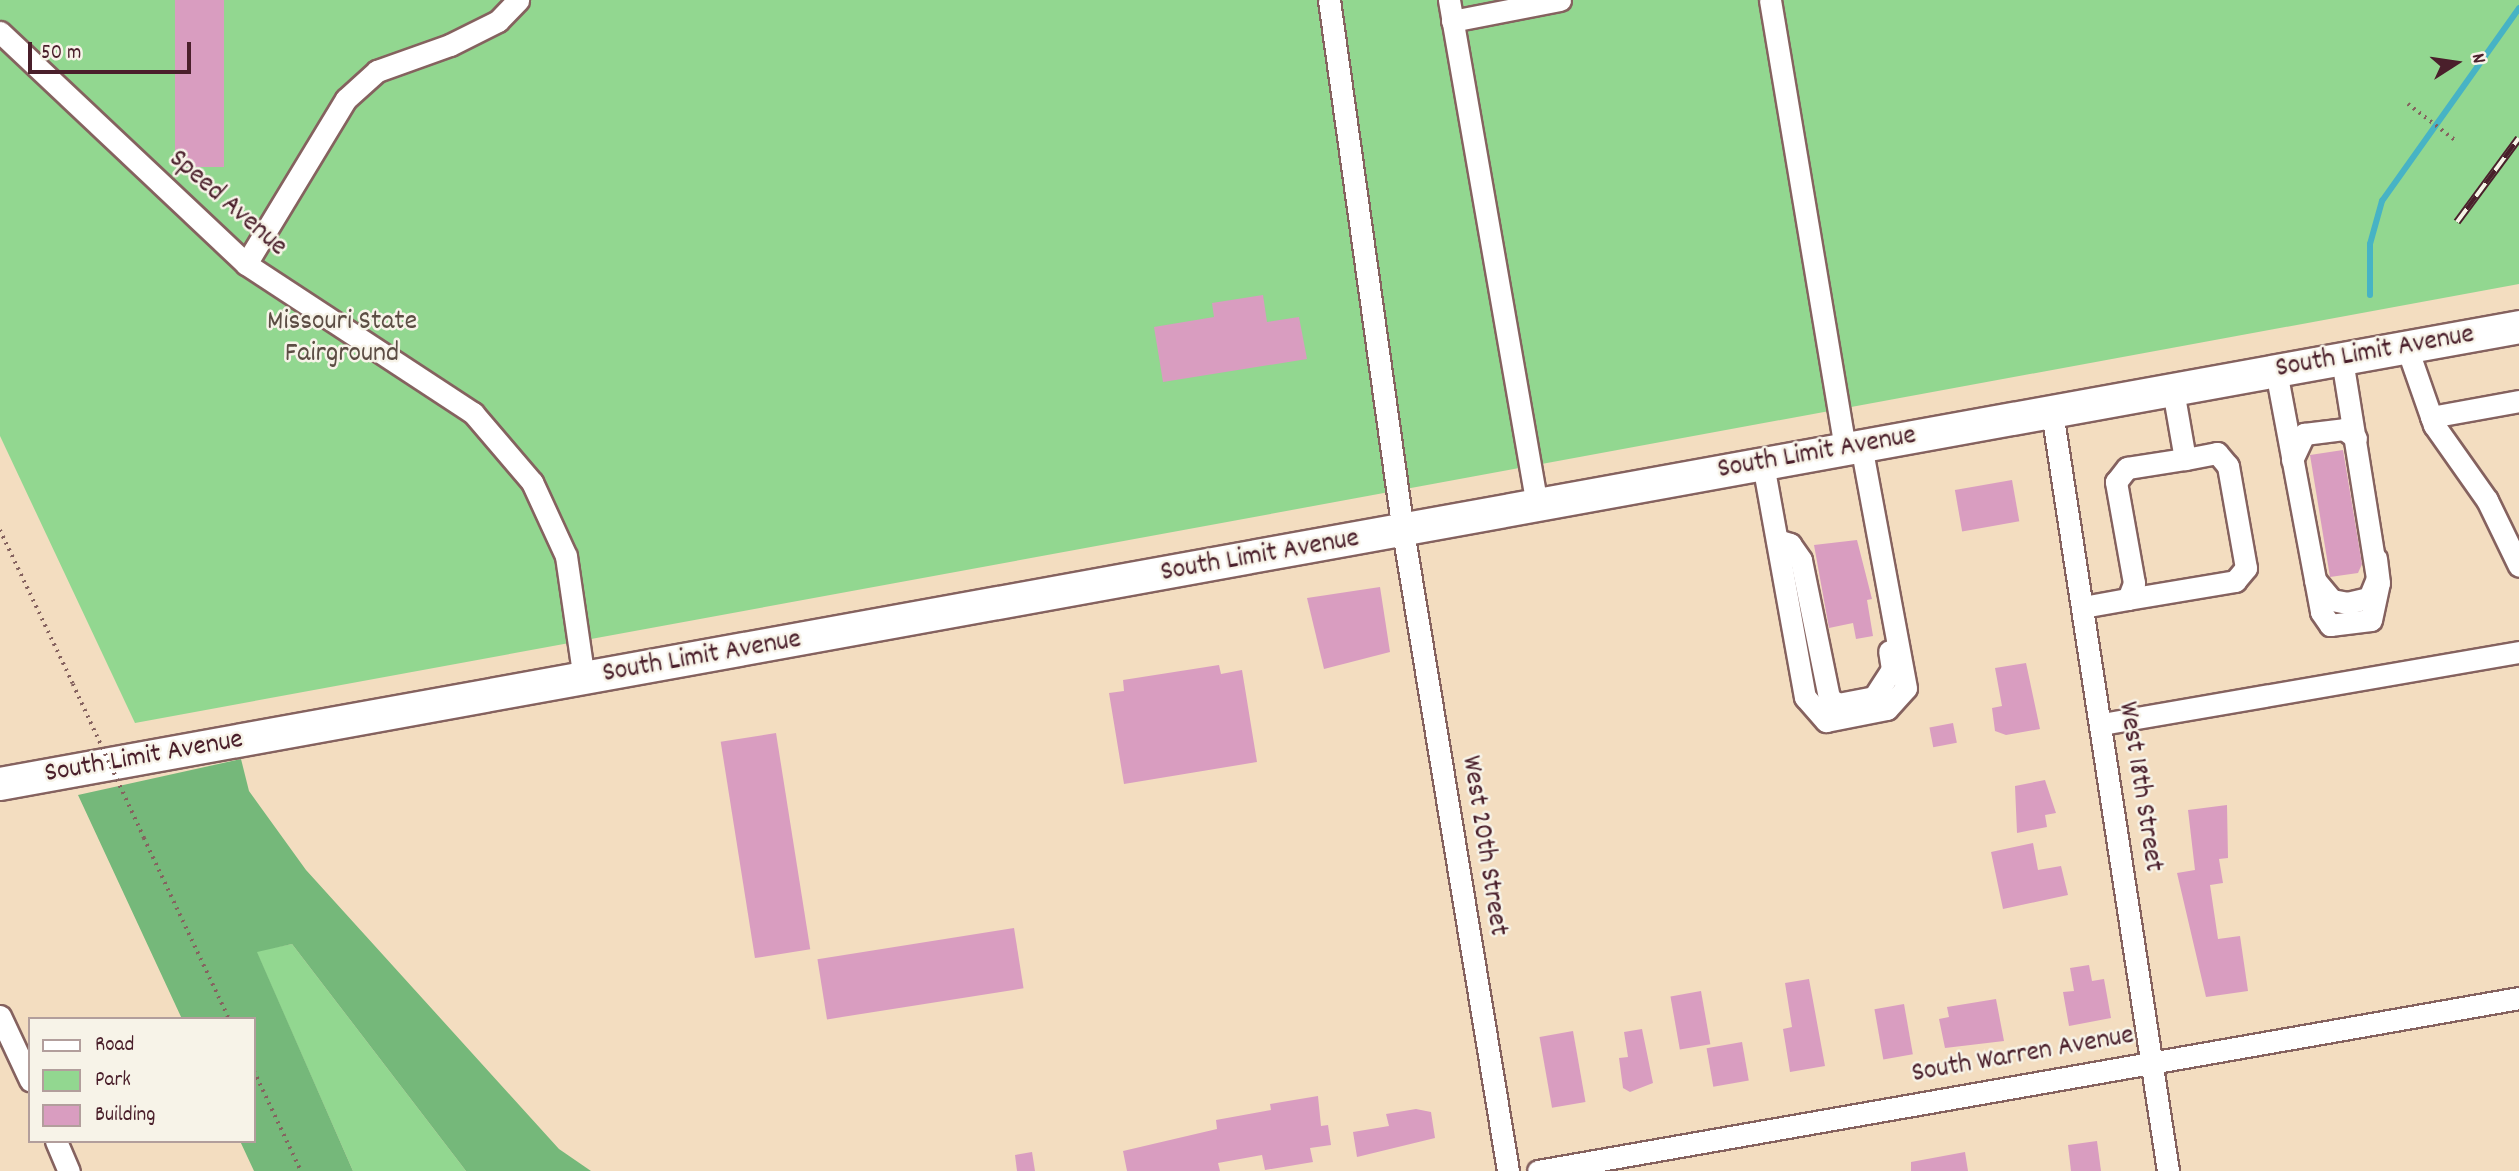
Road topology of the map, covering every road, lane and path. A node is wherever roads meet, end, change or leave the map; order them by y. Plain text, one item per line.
1 (518, 0) edge
2 (1329, 0) edge
3 (1560, 0) edge
4 (1770, 0) edge
5 (1450, 10) edge
6 (0, 32) edge
7 (2408, 104) dead end
8 (2455, 140) dead end
9 (246, 264) junction
10 (2519, 327) edge
11 (2407, 348) junction
12 (2342, 359) junction
13 (2276, 371) junction
14 (2173, 390) junction
15 (2519, 401) edge
16 (2052, 412) junction
17 (2431, 417) junction
18 (2356, 438) junction
19 (1852, 447) junction
20 (2185, 459) junction
21 (2292, 460) junction
22 (1763, 464) junction
23 (1537, 505) junction
24 (0, 530) edge
25 (1403, 531) junction
26 (2512, 536) edge
27 (2519, 566) edge
28 (2128, 599) junction
29 (2083, 607) junction
30 (2519, 652) edge
31 (584, 680) junction
32 (2102, 724) junction
33 (0, 784) edge
34 (2519, 998) edge
35 (0, 1016) edge
36 (228, 1017) edge
37 (2150, 1062) junction
38 (28, 1076) edge
39 (256, 1076) edge
40 (57, 1143) edge
41 (69, 1171) edge
42 (301, 1171) edge
43 (1508, 1171) edge
44 (1538, 1171) edge
45 (2168, 1171) edge

1 - 9 street
2 - 25 street, West 20th Street
3 - 5 street
4 - 19 street
5 - 23 street
6 - 9 street, Speed Avenue
7 - 8 path
9 - 31 street, Speed Avenue
10 - 11 highway, South Limit Avenue
11 - 12 highway, South Limit Avenue
11 - 17 street
12 - 13 highway, South Limit Avenue
12 - 18 street
13 - 14 highway, South Limit Avenue
13 - 21 street
14 - 16 highway, South Limit Avenue
14 - 20 street
15 - 17 street
16 - 19 highway, South Limit Avenue
16 - 29 street, West 18th Street
17 - 26 street
18 - 21 street
18 - 21 street
19 - 22 highway, South Limit Avenue
19 - 22 street
20 - 28 street
20 - 28 street
22 - 23 highway, South Limit Avenue
23 - 25 highway, South Limit Avenue
24 - 36 path, bridge
25 - 31 highway, South Limit Avenue
25 - 43 street, West 20th Street
26 - 27 street
28 - 29 street
29 - 32 street, West 18th Street
30 - 32 street
31 - 33 highway, South Limit Avenue
32 - 37 street, West 18th Street
34 - 37 street, South Warren Avenue
35 - 38 street
37 - 44 street, South Warren Avenue
37 - 45 street, West 18th Street
39 - 42 path
40 - 41 street

